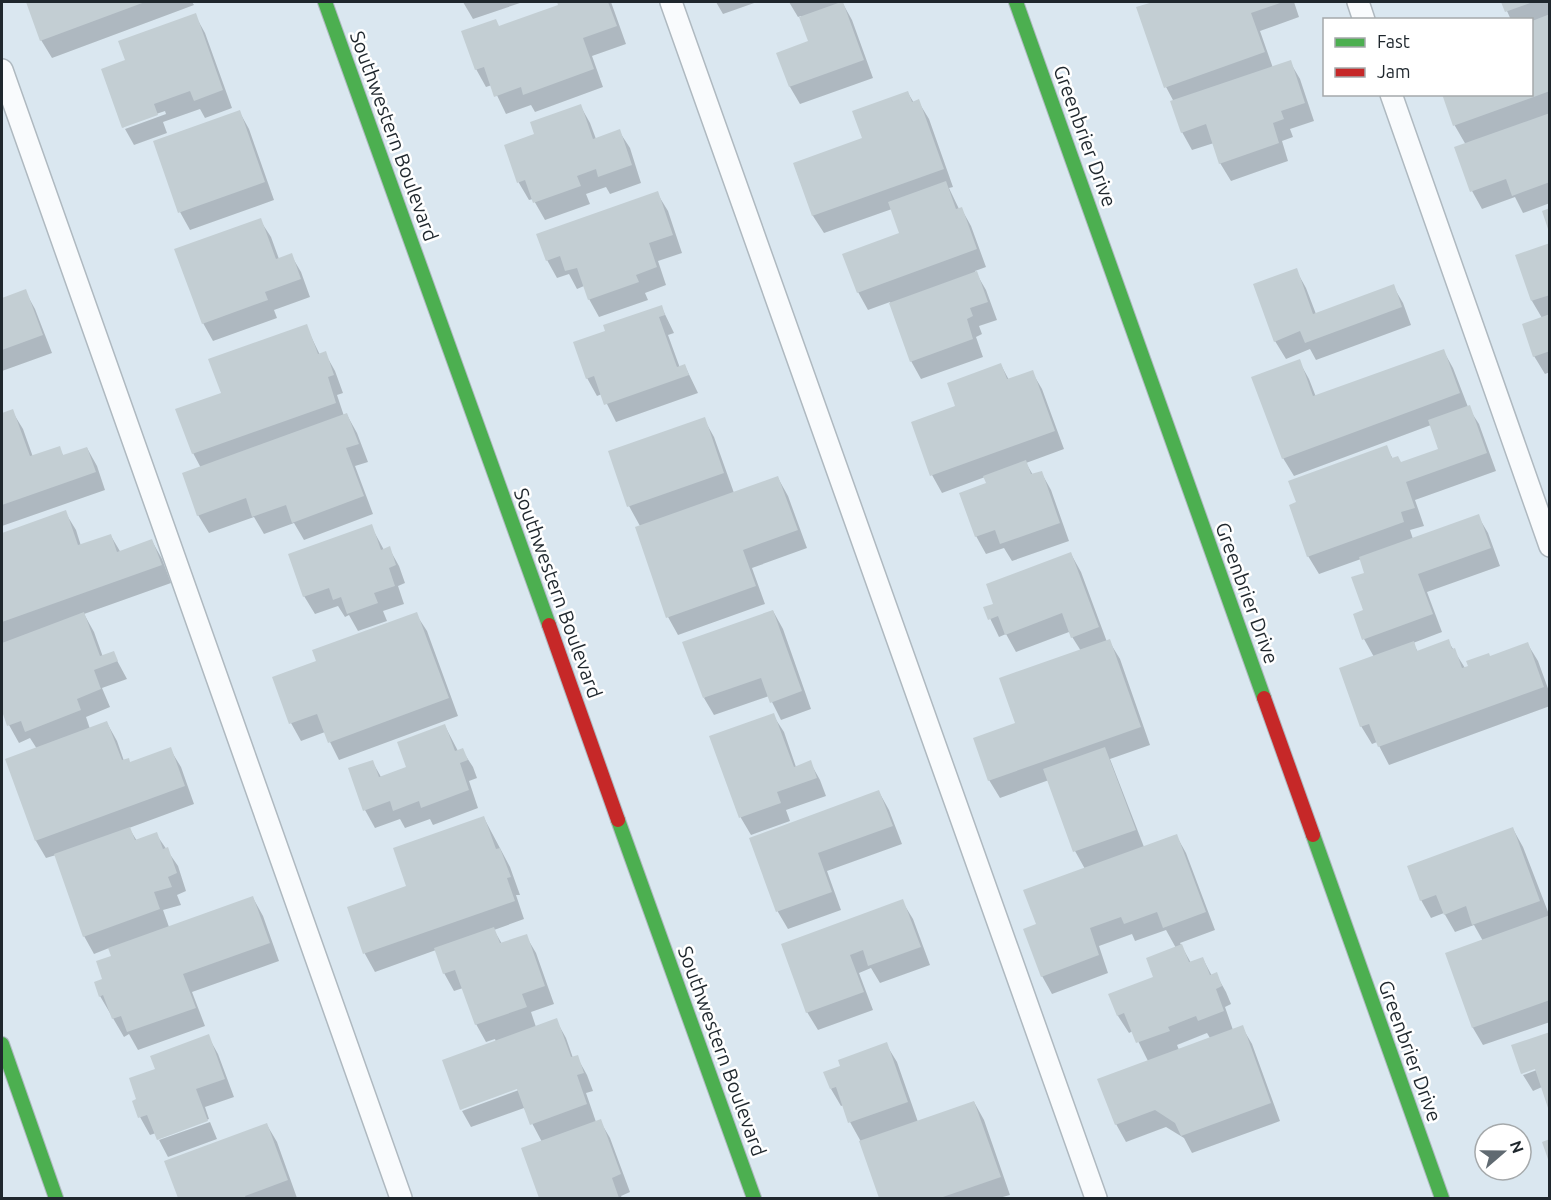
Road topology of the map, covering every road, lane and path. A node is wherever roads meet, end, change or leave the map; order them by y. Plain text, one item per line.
1 (325, 2) edge
2 (671, 2) edge
3 (1016, 2) edge
4 (1358, 2) edge
5 (1363, 18) edge
6 (2, 70) edge
7 (1392, 96) edge
8 (1550, 546) edge
9 (2, 1044) edge
10 (56, 1198) edge
11 (401, 1198) edge
12 (754, 1198) edge
13 (1096, 1198) edge
14 (1442, 1198) edge

1 - 12 street, Southwestern Boulevard
2 - 13 lane
3 - 14 street, Greenbrier Drive
4 - 5 lane
6 - 11 lane
7 - 8 lane
9 - 10 street

